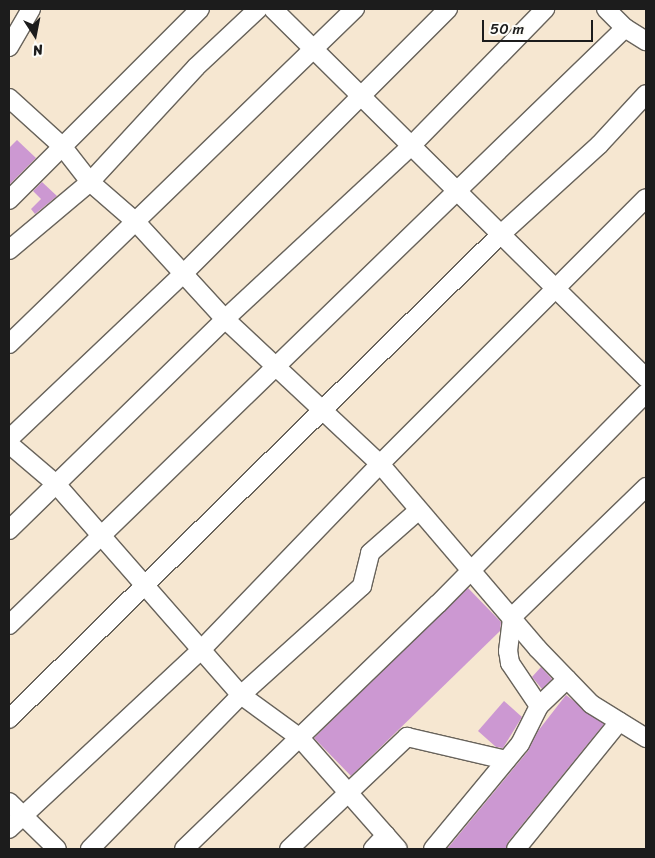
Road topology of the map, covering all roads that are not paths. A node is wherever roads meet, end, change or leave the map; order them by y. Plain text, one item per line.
1 (31, 9) edge
2 (200, 9) edge
3 (258, 9) edge
4 (272, 9) edge
5 (354, 9) edge
6 (448, 9) edge
7 (545, 9) edge
8 (606, 9) edge
9 (625, 28) junction
10 (646, 41) edge
11 (9, 47) edge
12 (312, 48) junction
13 (361, 94) junction
14 (646, 94) edge
15 (9, 98) edge
16 (62, 146) junction
17 (411, 146) junction
18 (90, 182) junction
19 (456, 191) junction
20 (646, 198) edge
21 (9, 200) edge
22 (136, 222) junction
23 (500, 235) junction
24 (10, 247) edge
25 (185, 272) junction
26 (556, 288) junction
27 (225, 319) junction
28 (9, 344) edge
29 (275, 367) junction
30 (646, 378) edge
31 (646, 393) edge
32 (322, 411) junction
33 (9, 439) edge
34 (9, 444) edge
35 (380, 464) junction
36 (56, 484) junction
37 (646, 487) edge
38 (419, 510) junction
39 (9, 530) edge
40 (99, 534) junction
41 (471, 570) junction
42 (146, 585) junction
43 (512, 617) junction
44 (9, 625) edge
45 (200, 651) junction
46 (567, 679) junction
47 (241, 695) junction
48 (539, 706) junction
49 (9, 719) edge
50 (619, 722) junction
51 (300, 738) junction
52 (646, 738) edge
53 (506, 760) junction
54 (350, 791) junction
55 (9, 802) edge
56 (22, 816) junction
57 (9, 829) edge
58 (386, 835) junction
59 (57, 849) edge
60 (90, 849) edge
61 (184, 849) edge
62 (289, 849) edge
63 (373, 849) edge
64 (398, 849) edge
65 (433, 849) edge
66 (516, 849) edge

1 - 11 street
2 - 16 street
3 - 18 street
4 - 12 street
5 - 12 street
6 - 13 street
7 - 17 street
8 - 9 street
9 - 10 street
9 - 19 street
12 - 13 street
12 - 22 street
13 - 17 street
13 - 25 street
14 - 23 street
15 - 16 street
16 - 18 street
16 - 21 street
17 - 19 street
17 - 27 street
18 - 22 street
18 - 24 street
19 - 23 street
19 - 29 street
20 - 26 street
22 - 25 street
22 - 28 street
23 - 26 street
23 - 32 street
25 - 27 street
25 - 33 street
26 - 30 street
26 - 35 street
27 - 29 street
27 - 36 street
29 - 32 street
29 - 40 street
31 - 41 street
32 - 35 street
32 - 42 street
34 - 36 street
35 - 38 street
35 - 45 street
36 - 39 street
36 - 40 street
37 - 43 street
38 - 41 street
38 - 47 street
40 - 42 street
40 - 44 street
41 - 43 street
41 - 51 street
42 - 45 street
42 - 49 street
43 - 46 street
43 - 48 street
45 - 47 street
45 - 56 street
46 - 48 street
46 - 50 street
47 - 51 street
47 - 60 street
48 - 53 street
50 - 52 street
50 - 66 street
51 - 54 street
51 - 61 street
53 - 54 street
53 - 65 street
54 - 58 street
54 - 62 street
55 - 56 street
56 - 57 street
56 - 59 street
58 - 63 street
58 - 64 street

